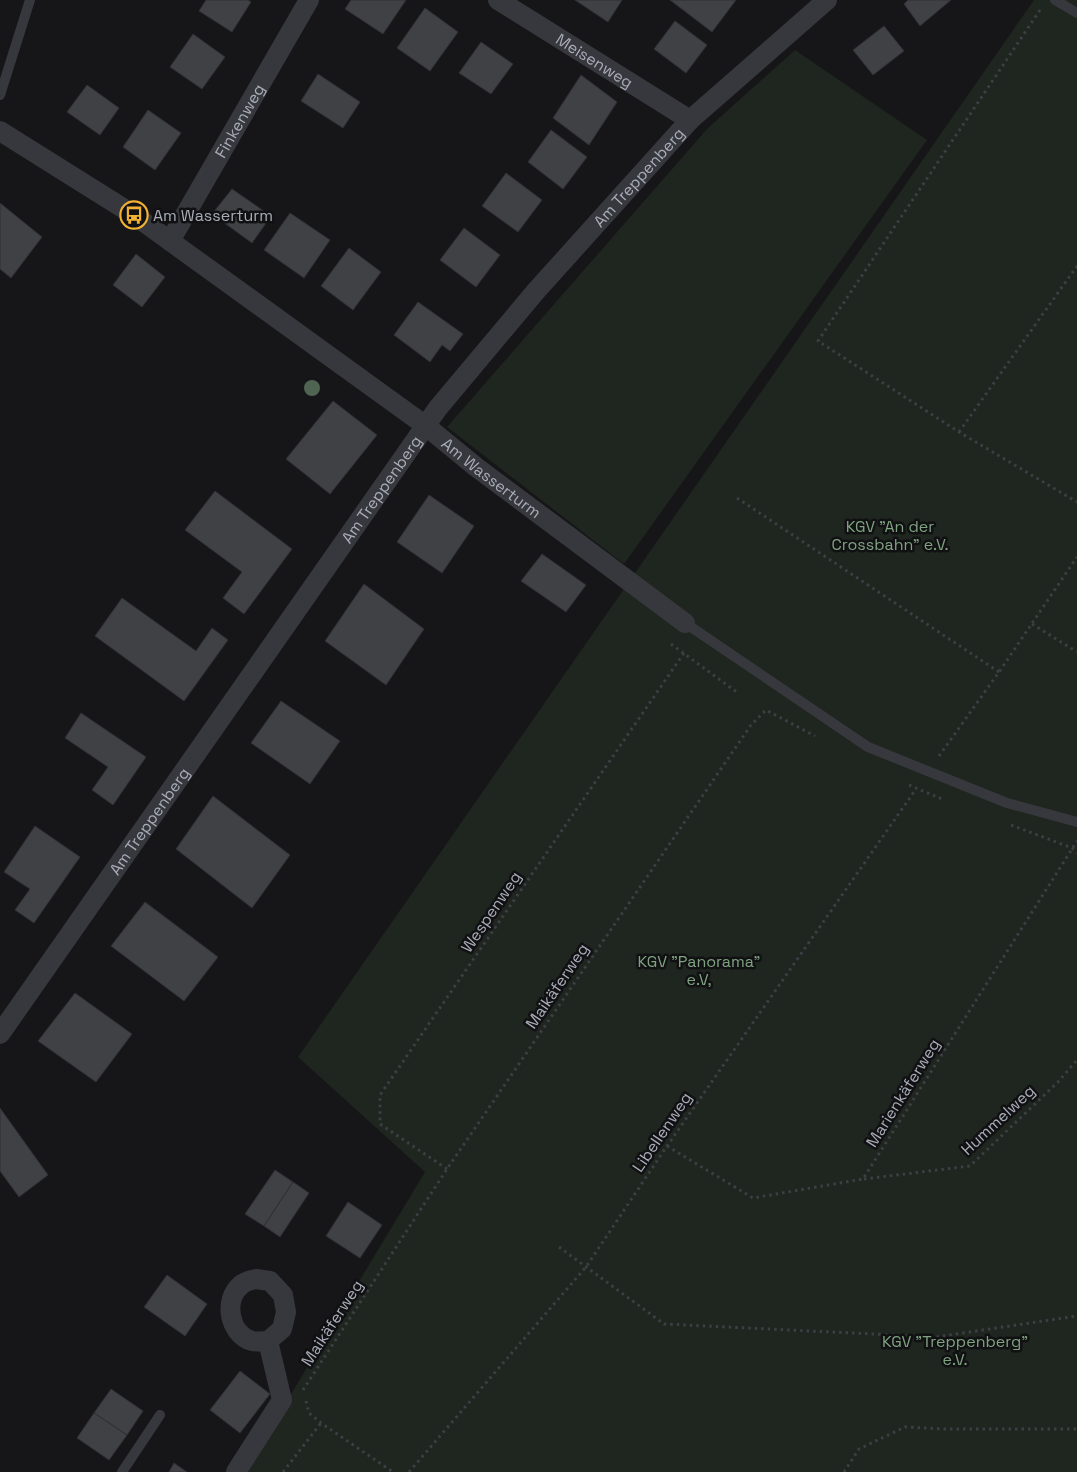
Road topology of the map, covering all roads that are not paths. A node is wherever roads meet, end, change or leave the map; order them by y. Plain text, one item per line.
1 (30, 0) edge
2 (309, 0) edge
3 (498, 0) edge
4 (827, 0) edge
5 (1055, 0) edge
6 (1077, 13) edge
7 (0, 95) edge
8 (690, 120) junction
9 (0, 131) edge
10 (170, 241) junction
11 (426, 426) junction
12 (685, 623) joint
13 (1077, 822) edge
14 (0, 1034) edge
15 (268, 1341) dead end
16 (160, 1415) dead end
17 (122, 1472) edge
18 (236, 1472) edge

1 - 7 lane
2 - 10 street, Finkenweg
3 - 8 street, Meisenweg
4 - 8 street, Am Treppenberg
5 - 6 lane
8 - 11 street, Am Treppenberg
9 - 10 street, Am Wasserturm
10 - 11 street, Am Wasserturm
11 - 12 street, Am Wasserturm
11 - 14 street, Am Treppenberg
12 - 13 lane
15 - 18 street
16 - 17 lane

